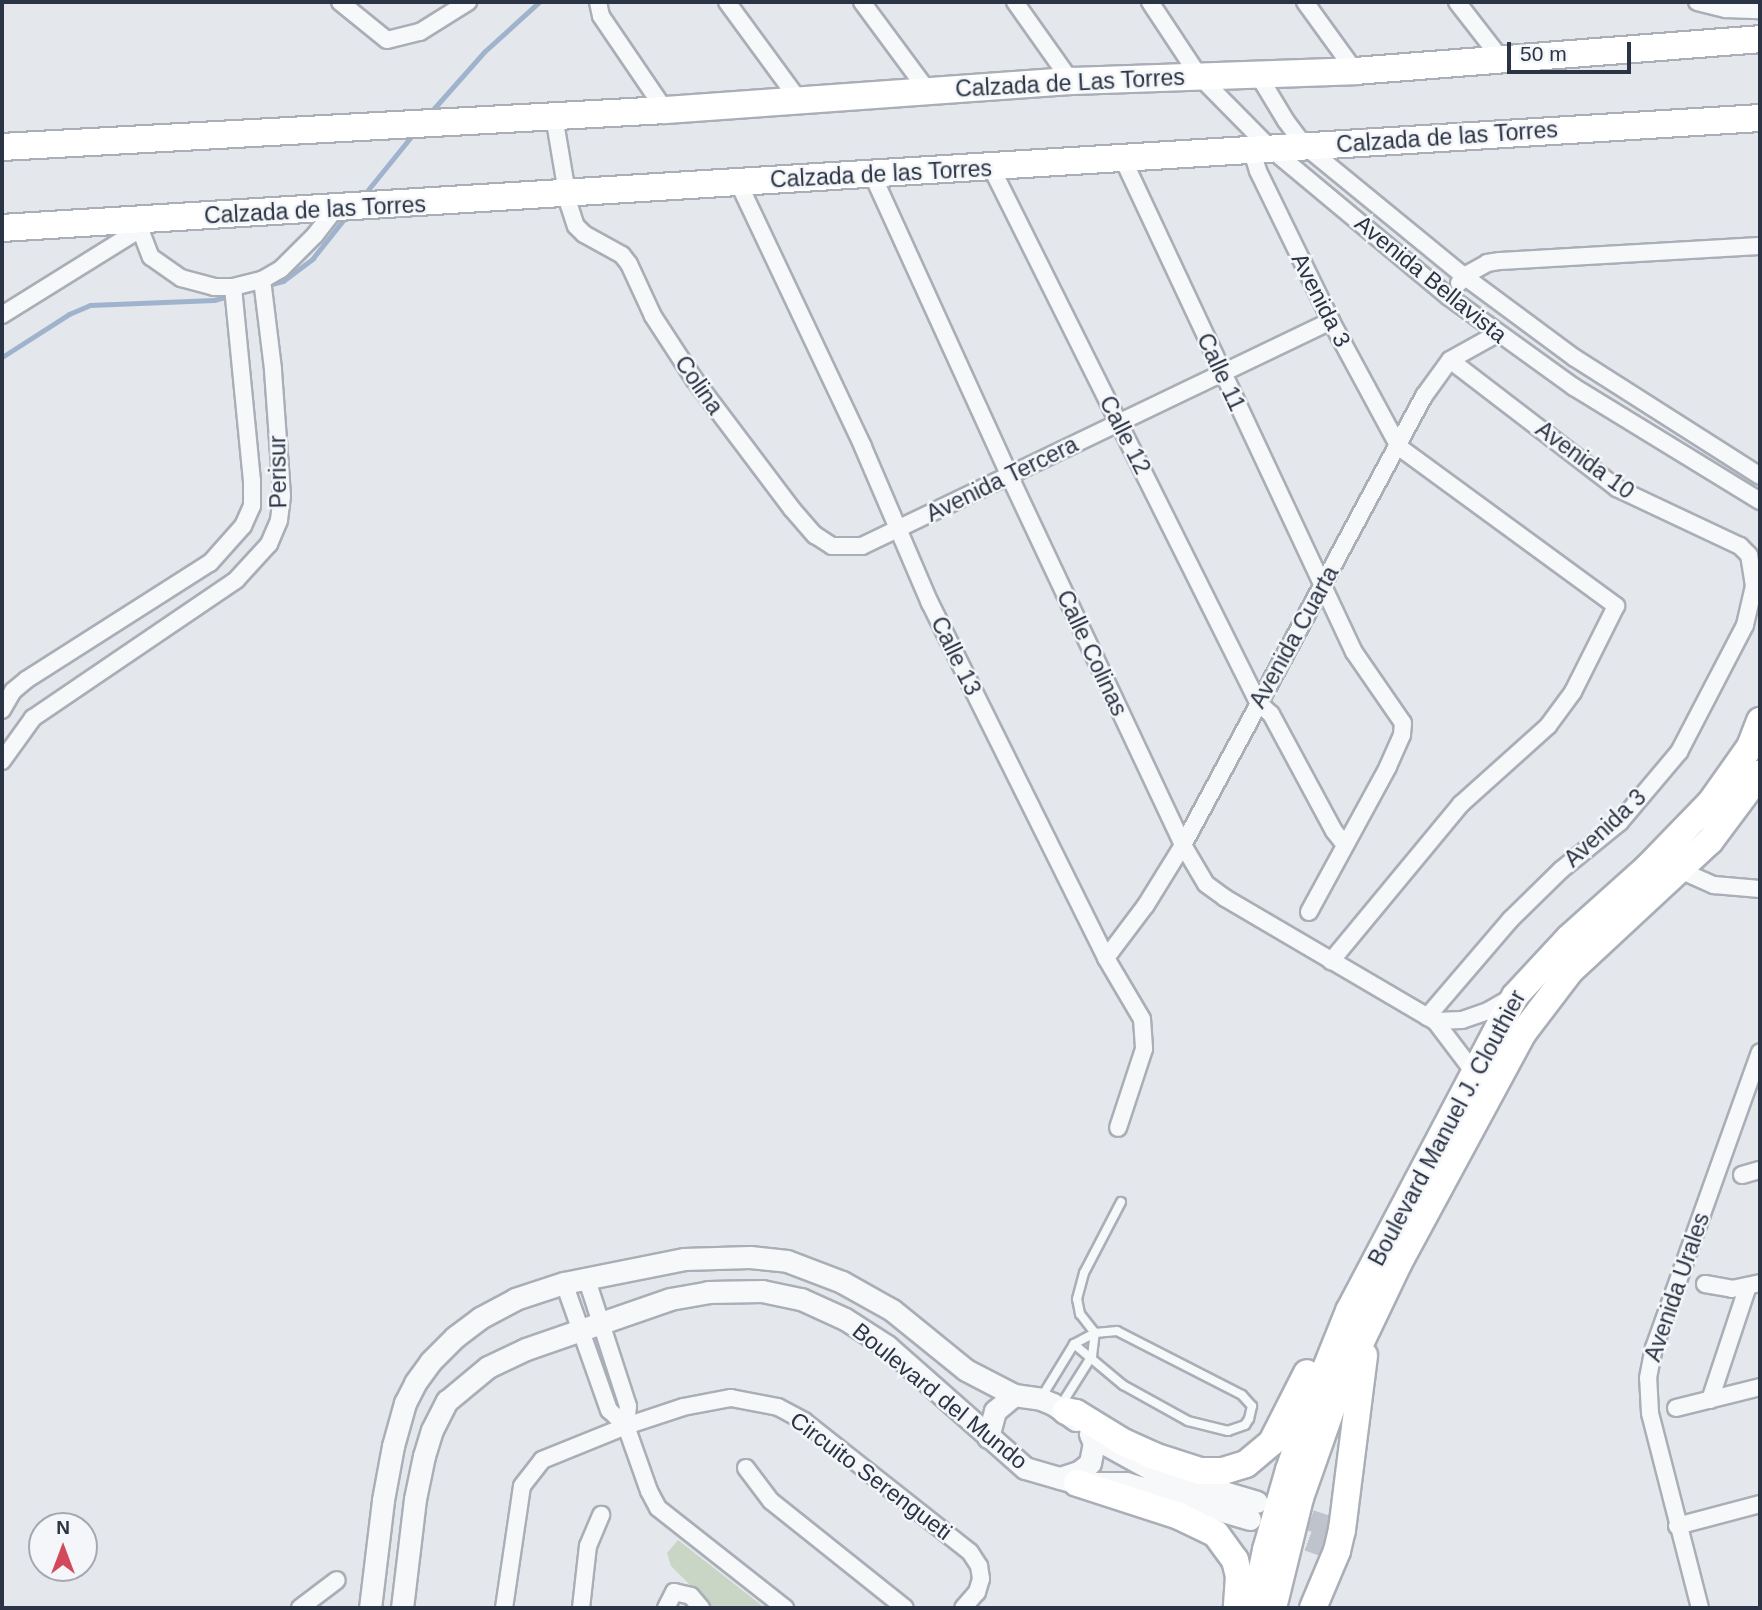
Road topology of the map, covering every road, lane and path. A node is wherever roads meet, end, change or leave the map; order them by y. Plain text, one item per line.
1 (340, 2) edge
2 (468, 2) edge
3 (598, 2) edge
4 (727, 2) edge
5 (862, 2) edge
6 (1015, 2) edge
7 (1150, 2) edge
8 (1305, 2) edge
9 (1457, 2) edge
10 (1697, 2) edge
11 (1759, 10) edge
12 (1760, 39) edge
13 (1502, 60) junction
14 (1355, 71) junction
15 (1257, 73) junction
16 (1199, 76) junction
17 (1071, 81) junction
18 (927, 90) junction
19 (798, 99) junction
20 (665, 110) junction
21 (554, 116) junction
22 (1760, 118) edge
23 (1306, 146) junction
24 (2, 147) edge
25 (1261, 149) junction
26 (1122, 157) junction
27 (991, 167) junction
28 (873, 176) junction
29 (738, 182) junction
30 (567, 193) junction
31 (335, 209) junction
32 (147, 224) junction
33 (2, 228) edge
34 (1760, 246) edge
35 (1464, 276) junction
36 (262, 280) junction
37 (233, 287) junction
38 (1449, 297) junction
39 (2, 315) edge
40 (1331, 321) junction
41 (1497, 334) junction
42 (1450, 360) junction
43 (1221, 374) junction
44 (1119, 423) junction
45 (1399, 447) junction
46 (1009, 475) junction
47 (1760, 477) edge
48 (1760, 501) edge
49 (898, 529) junction
50 (862, 546) joint
51 (1753, 573) joint
52 (1321, 587) junction
53 (126, 617) junction
54 (144, 641) junction
55 (1258, 702) junction
56 (1760, 708) edge
57 (2, 710) edge
58 (1757, 729) edge
59 (6, 743) edge
60 (2, 761) edge
61 (1760, 774) edge
62 (1183, 845) junction
63 (1345, 845) junction
64 (1682, 871) junction
65 (1760, 889) edge
66 (1309, 912) dead end
67 (1106, 958) junction
68 (1331, 961) junction
69 (1515, 996) junction
70 (1431, 1019) junction
71 (1760, 1052) edge
72 (1473, 1072) junction
73 (1118, 1128) dead end
74 (1760, 1170) edge
75 (1742, 1175) dead end
76 (1121, 1202) dead end
77 (586, 1277) junction
78 (564, 1283) junction
79 (1705, 1284) dead end
80 (1754, 1284) edge
81 (1358, 1319) junction
82 (603, 1321) junction
83 (578, 1329) junction
84 (1095, 1333) junction
85 (1074, 1344) junction
86 (1092, 1356) junction
87 (619, 1376) junction
88 (599, 1382) junction
89 (415, 1383) junction
90 (1760, 1387) edge
91 (1014, 1395) junction
92 (1710, 1400) junction
93 (447, 1401) junction
94 (1055, 1406) junction
95 (1676, 1408) dead end
96 (626, 1426) junction
97 (1090, 1434) junction
98 (988, 1437) junction
99 (746, 1468) dead end
100 (1068, 1481) junction
101 (1760, 1504) edge
102 (601, 1515) dead end
103 (1677, 1526) junction
104 (337, 1580) dead end
105 (300, 1608) edge
106 (370, 1608) edge
107 (402, 1608) edge
108 (504, 1608) edge
109 (581, 1608) edge
110 (666, 1608) edge
111 (701, 1608) edge
112 (785, 1608) edge
113 (905, 1608) edge
114 (963, 1608) edge
115 (1237, 1608) edge
116 (1254, 1608) edge
117 (1273, 1608) edge
118 (1313, 1608) edge
119 (1700, 1608) edge

1 - 2 street
3 - 20 street
4 - 19 street
5 - 18 street
6 - 17 street
7 - 16 street, Avenida Bellavista
8 - 14 street
9 - 13 street
10 - 11 street
12 - 13 main road, Calzada de Las Torres
13 - 14 main road, Calzada de Las Torres
14 - 15 main road, Calzada de Las Torres
15 - 16 main road, Calzada de Las Torres
15 - 23 street, Avenida Bellavista
16 - 17 main road, Calzada de Las Torres
16 - 25 street, Avenida Bellavista
17 - 18 main road, Calzada de Las Torres
18 - 19 main road, Calzada de Las Torres
19 - 20 main road, Calzada de Las Torres
20 - 21 main road, Calzada de Las Torres
21 - 24 main road, Calzada de Las Torres
21 - 30 street, Colina
22 - 23 main road, Calzada de las Torres
23 - 25 main road, Calzada de las Torres
23 - 35 street, Avenida Bellavista
25 - 26 main road, Calzada de las Torres
25 - 38 street, Avenida Bellavista
25 - 40 street, Avenida 3
26 - 27 main road, Calzada de las Torres
26 - 43 street, Calle 11
27 - 28 main road, Calzada de las Torres
27 - 44 street, Calle 12
28 - 29 main road, Calzada de las Torres
28 - 46 street, Calle Colinas
29 - 30 main road, Calzada de las Torres
29 - 49 street, Calle 13
30 - 31 main road, Calzada de las Torres
30 - 50 street, Colina
31 - 32 main road, Calzada de las Torres
31 - 36 street
32 - 33 main road, Calzada de las Torres
32 - 37 street
32 - 39 street
34 - 35 street
35 - 38 street
35 - 47 street, Avenida Bellavista
36 - 37 street
36 - 54 street, Perisur
37 - 53 street, Perisur
38 - 41 street, Avenida Bellavista
40 - 43 street, Avenida Tercera
40 - 45 street, Avenida 3
41 - 42 street, Avenida Cuarta
41 - 48 street, Avenida Bellavista
42 - 45 street, Avenida Cuarta
42 - 51 street, Avenida 10
43 - 44 street, Avenida Tercera
43 - 52 street, Calle 11
44 - 46 street, Avenida Tercera
44 - 55 street, Calle 12
45 - 52 street, Avenida Cuarta
45 - 68 street
46 - 49 street, Avenida Tercera
46 - 62 street, Calle Colinas
49 - 50 street, Avenida Tercera
49 - 67 street, Calle 13
51 - 70 street, Avenida 3
52 - 55 street, Avenida Cuarta
52 - 63 street, Calle 11
53 - 54 street
53 - 57 street, Perisur
54 - 59 street, Perisur
55 - 62 street, Avenida Cuarta
55 - 63 street, Calle 12
56 - 58 street
58 - 69 main road, Boulevard Manuel J. Clouthier
59 - 60 street, Perisur
61 - 64 main road, Boulevard Manuel J. Clouthier
62 - 67 street, Avenida Cuarta
62 - 68 street, Calle Colinas
63 - 66 street
64 - 65 street
64 - 81 main road, Boulevard Manuel J. Clouthier
67 - 73 street, Calle 13
68 - 70 street, Calle Colinas
69 - 70 street
69 - 72 main road, Boulevard Manuel J. Clouthier
70 - 72 street, Calle Colinas
71 - 103 street, Avenida Urales
72 - 81 main road, Boulevard Manuel J. Clouthier
74 - 75 street
76 - 84 lane
77 - 78 street, Boulevard del Mundo
77 - 82 street
77 - 91 street, Boulevard del Mundo
78 - 83 street
78 - 89 street, Boulevard del Mundo
79 - 80 street
80 - 92 street
81 - 94 main road
81 - 116 main road, Boulevard Manuel J. Clouthier
81 - 117 main road, Boulevard Manuel J. Clouthier
81 - 118 main road
82 - 83 street, Boulevard del Mundo
82 - 87 street
82 - 98 street, Boulevard del Mundo
83 - 88 street
83 - 93 street, Boulevard del Mundo
84 - 85 lane
84 - 86 lane
84 - 86 lane
85 - 86 lane
85 - 94 lane
86 - 94 lane
87 - 88 street
87 - 96 street
88 - 96 street
89 - 93 street
89 - 106 street, Boulevard del Mundo
90 - 92 street
91 - 94 street, Boulevard del Mundo
91 - 98 street
92 - 95 street
93 - 107 street, Boulevard del Mundo
94 - 97 street, Boulevard del Mundo
96 - 108 street
96 - 112 street
96 - 114 street, Circuito Serengueti
97 - 100 street
97 - 100 street, Boulevard del Mundo
98 - 100 street, Boulevard del Mundo
99 - 113 street
100 - 115 main road
101 - 103 street
102 - 109 street
103 - 119 street, Avenida Urales
104 - 105 street
110 - 111 street

